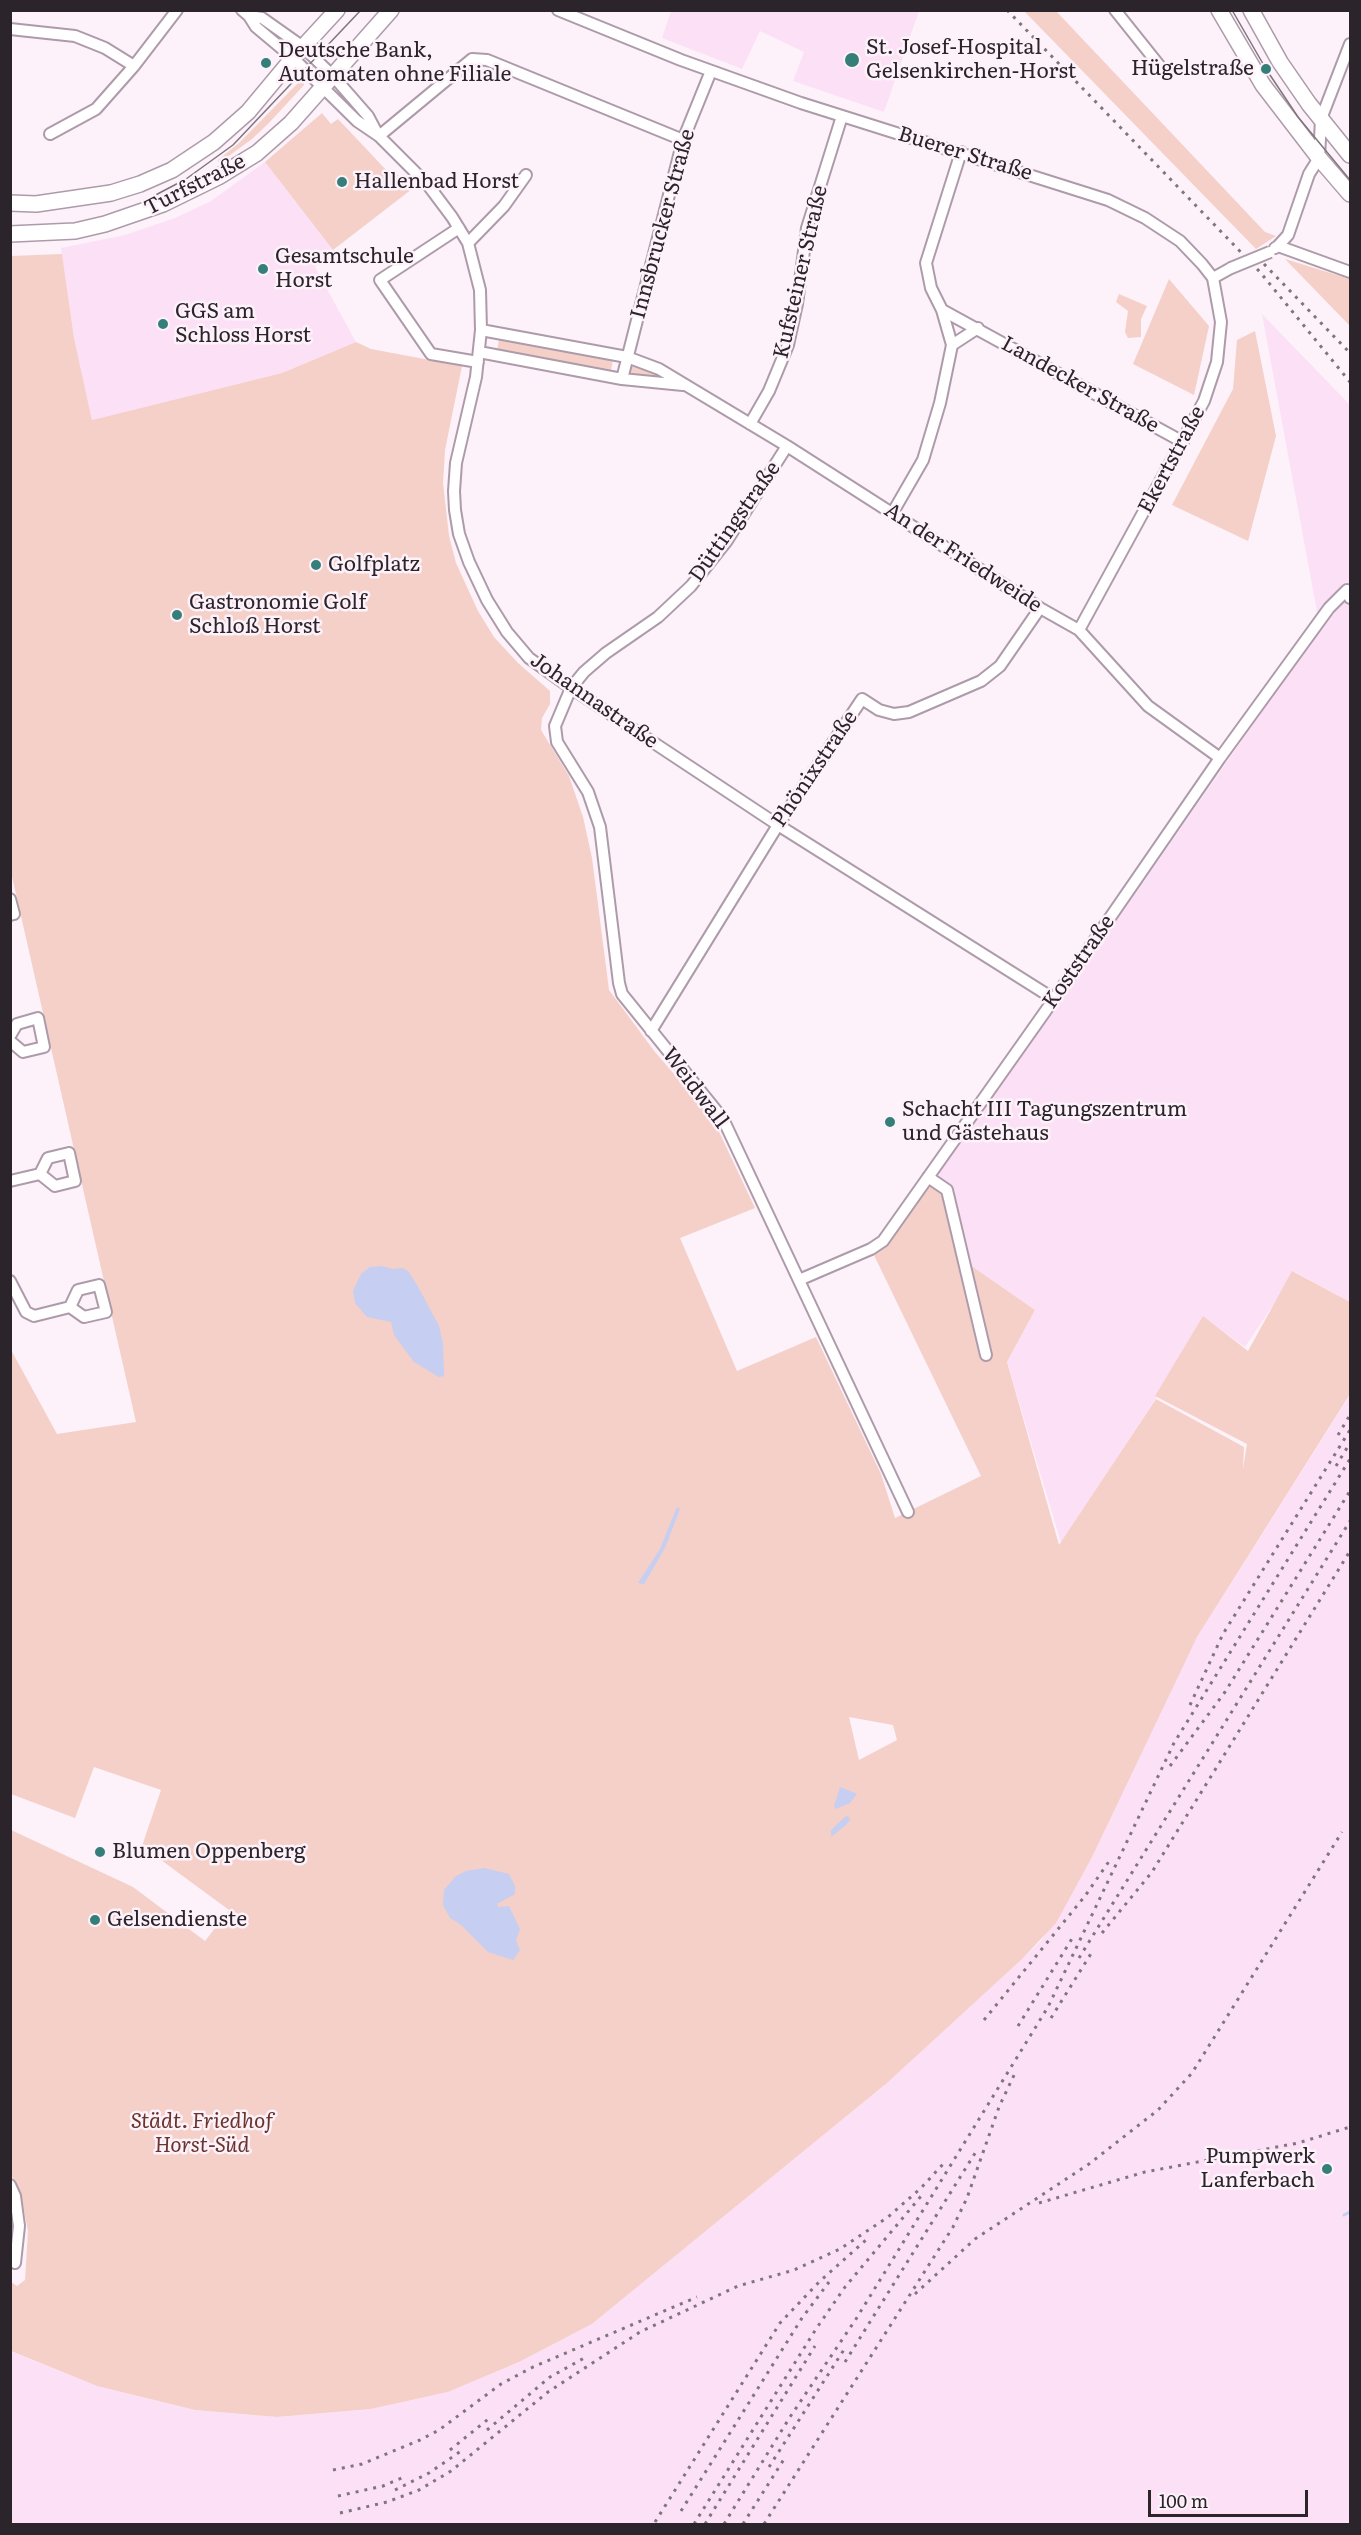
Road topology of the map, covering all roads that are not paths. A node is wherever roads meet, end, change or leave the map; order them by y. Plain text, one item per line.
1 (177, 10) edge
2 (337, 10) edge
3 (391, 10) edge
4 (558, 10) edge
5 (1115, 10) edge
6 (1219, 10) edge
7 (1251, 10) edge
8 (246, 13) edge
9 (10, 29) edge
10 (1350, 44) edge
11 (298, 52) junction
12 (1159, 65) dead end
13 (134, 66) junction
14 (711, 71) junction
15 (328, 82) junction
16 (842, 116) junction
17 (1321, 119) junction
18 (50, 134) dead end
19 (379, 136) junction
20 (683, 140) junction
21 (962, 152) junction
22 (1350, 155) edge
23 (1319, 158) junction
24 (526, 175) dead end
25 (1350, 194) edge
26 (10, 203) edge
27 (459, 228) junction
28 (10, 234) edge
29 (468, 243) junction
30 (1274, 249) junction
31 (1350, 272) edge
32 (1213, 278) junction
33 (942, 310) junction
34 (978, 328) junction
35 (481, 330) junction
36 (952, 345) junction
37 (479, 357) junction
38 (627, 357) junction
39 (622, 380) junction
40 (684, 385) junction
41 (750, 424) junction
42 (1183, 442) junction
43 (787, 446) junction
44 (892, 512) junction
45 (1350, 598) edge
46 (1040, 608) junction
47 (1079, 630) junction
48 (571, 688) junction
49 (1220, 758) junction
50 (778, 825) junction
51 (10, 899) edge
52 (10, 915) edge
53 (1054, 999) junction
54 (651, 1031) junction
55 (40, 1174) dead end
56 (928, 1177) junction
57 (10, 1181) edge
58 (799, 1280) junction
59 (10, 1281) edge
60 (70, 1307) dead end
61 (986, 1355) dead end
62 (908, 1512) dead end
63 (10, 2185) edge
64 (10, 2260) edge

1 - 13 street
2 - 11 main road, Turfstraße
3 - 15 main road, Turfstraße
4 - 14 street, Buerer Straße
5 - 12 street
6 - 23 main road
7 - 17 main road
8 - 11 street, Johannastraße
9 - 13 street
10 - 17 street
11 - 15 street, Johannastraße
11 - 26 main road, Turfstraße
13 - 18 street
14 - 16 street, Buerer Straße
14 - 20 street, Innsbrucker Straße
15 - 19 street, Johannastraße
15 - 28 main road, Turfstraße
16 - 21 street, Buerer Straße
16 - 41 street, Kufsteiner Straße
17 - 22 main road
17 - 23 street
19 - 20 street
19 - 27 street, Johannastraße
20 - 38 street, Innsbrucker Straße
21 - 32 street, Buerer Straße
21 - 33 street
23 - 25 main road
23 - 30 street
24 - 29 street
27 - 29 street, Johannastraße
27 - 37 street, An der Friedweide
29 - 35 street, Johannastraße
30 - 31 street
30 - 32 street, bridge
32 - 42 street, Ekertstraße
33 - 34 street, Landecker Straße
33 - 36 street
34 - 36 street, Landecker Straße
34 - 42 street, Landecker Straße
35 - 37 street, Johannastraße
35 - 38 street, An der Friedweide
36 - 44 street
37 - 39 street, An der Friedweide
37 - 48 street, Johannastraße
38 - 39 street, Innsbrucker Straße
38 - 40 street, An der Friedweide
39 - 40 street, An der Friedweide
40 - 41 street, An der Friedweide
41 - 43 street, An der Friedweide
42 - 47 street, Ekertstraße
43 - 44 street, An der Friedweide
43 - 48 street, Düttingstraße
44 - 46 street, An der Friedweide
45 - 49 street, Koststraße
46 - 47 street, An der Friedweide
46 - 50 street, Phönixstraße
47 - 49 street, An der Friedweide
48 - 50 street, Johannastraße
48 - 54 street, Weidwall
49 - 53 street, Koststraße
50 - 53 street, Johannastraße
50 - 54 street, Phönixstraße
51 - 52 street
53 - 56 street, Koststraße
54 - 58 street, Weidwall
55 - 57 street
56 - 58 street, Koststraße
56 - 61 street
58 - 62 street, Weidwall
59 - 60 street
63 - 64 street

